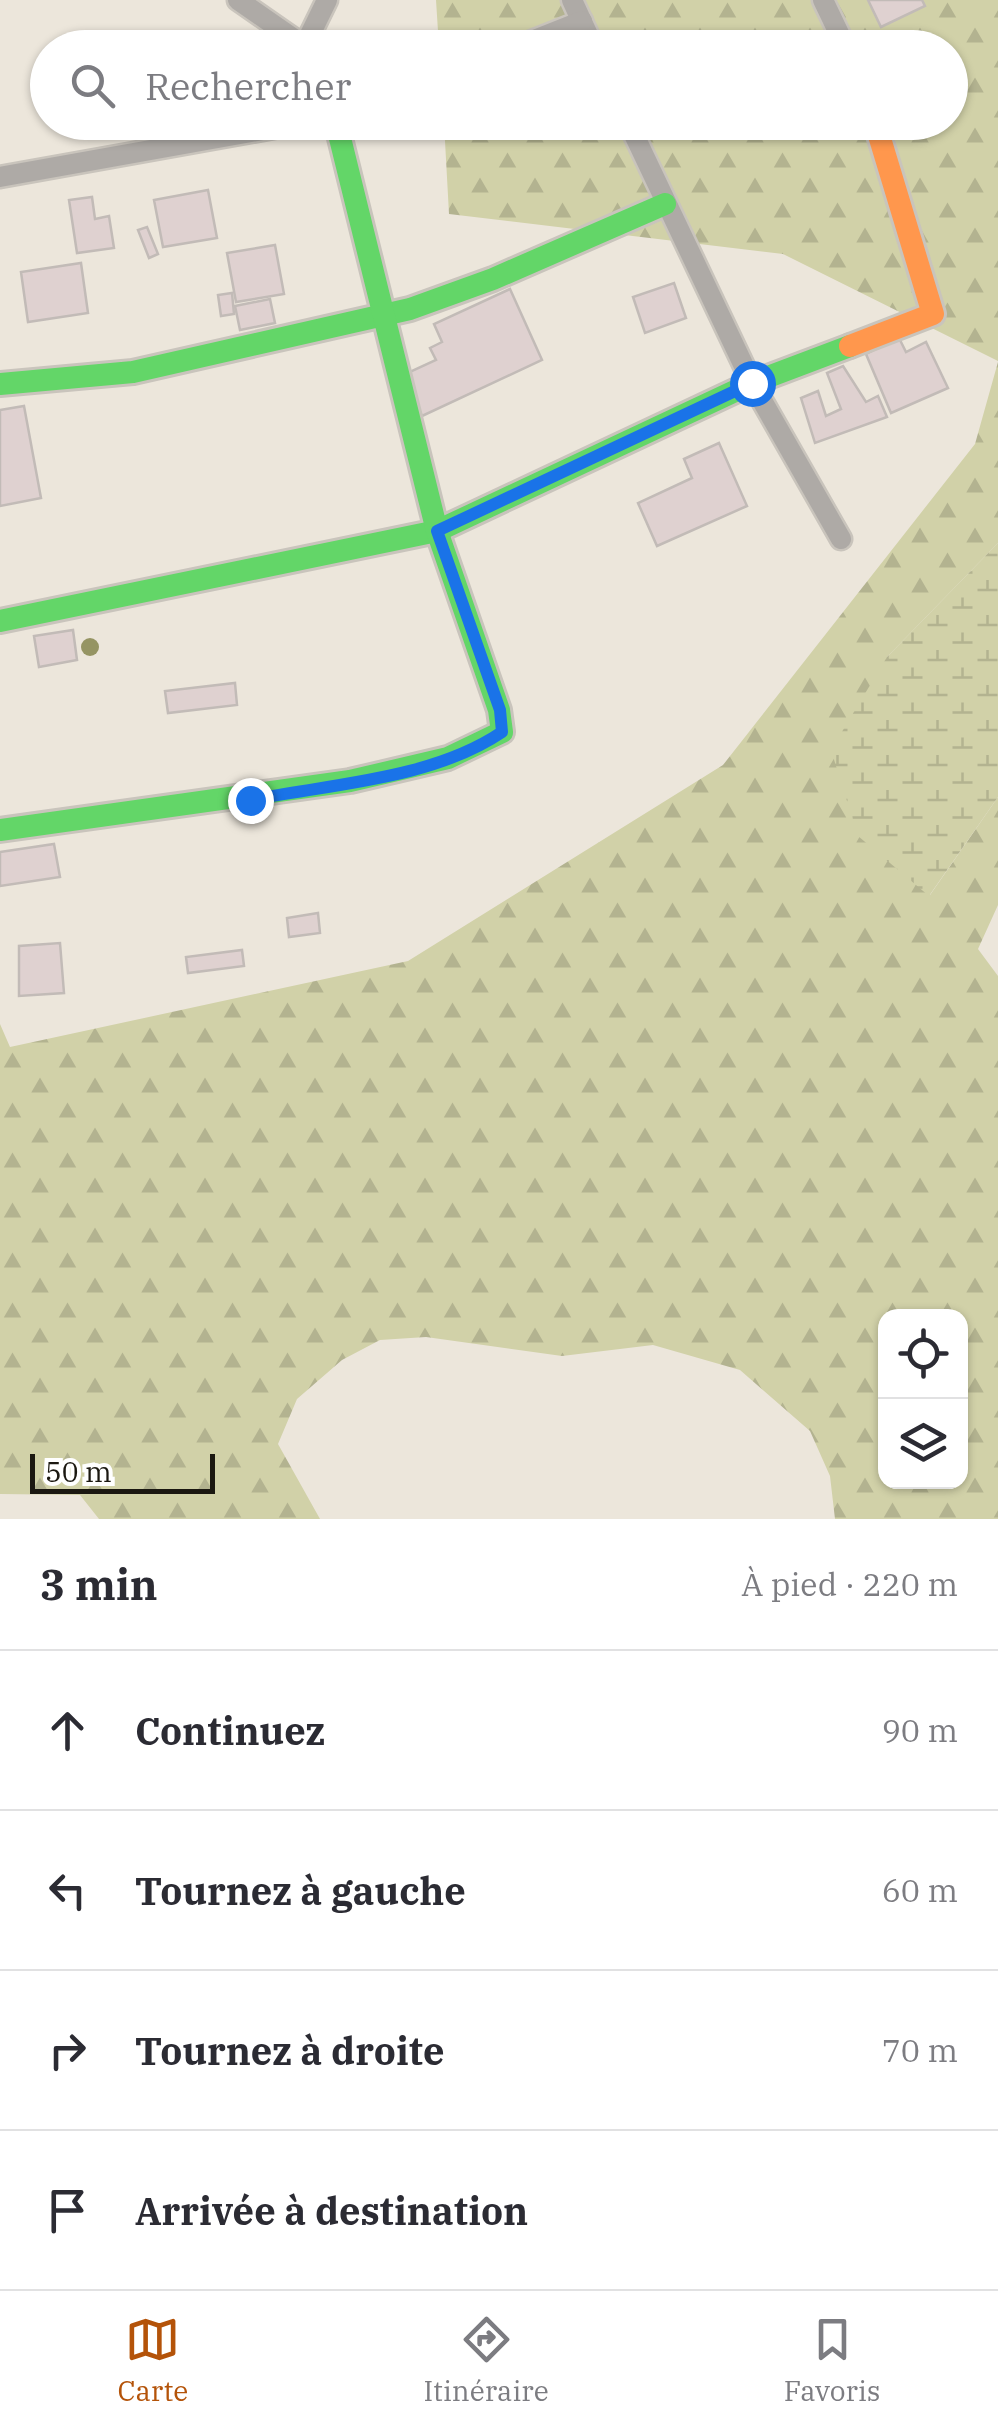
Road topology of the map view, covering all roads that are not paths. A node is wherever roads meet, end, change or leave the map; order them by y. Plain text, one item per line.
1 (238, 0) edge
2 (327, 0) edge
3 (572, 0) edge
4 (823, 0) edge
5 (582, 21) junction
6 (282, 30) edge
7 (313, 30) edge
8 (559, 30) edge
9 (586, 30) edge
10 (837, 30) edge
11 (207, 140) edge
12 (340, 140) edge
13 (636, 140) edge
14 (880, 140) edge
15 (0, 177) edge
16 (665, 204) junction
17 (382, 315) junction
18 (752, 383) junction
19 (0, 384) edge
20 (437, 531) junction
21 (841, 539) dead end
22 (0, 621) edge
23 (0, 830) edge

1 - 6 street
2 - 7 street
3 - 5 street
4 - 10 street
5 - 8 street
5 - 9 street
11 - 15 street
12 - 17 street
13 - 16 street
14 - 18 street
16 - 17 street
16 - 18 street
17 - 19 street
17 - 20 street
18 - 20 street
18 - 21 street
20 - 22 street
20 - 23 street

